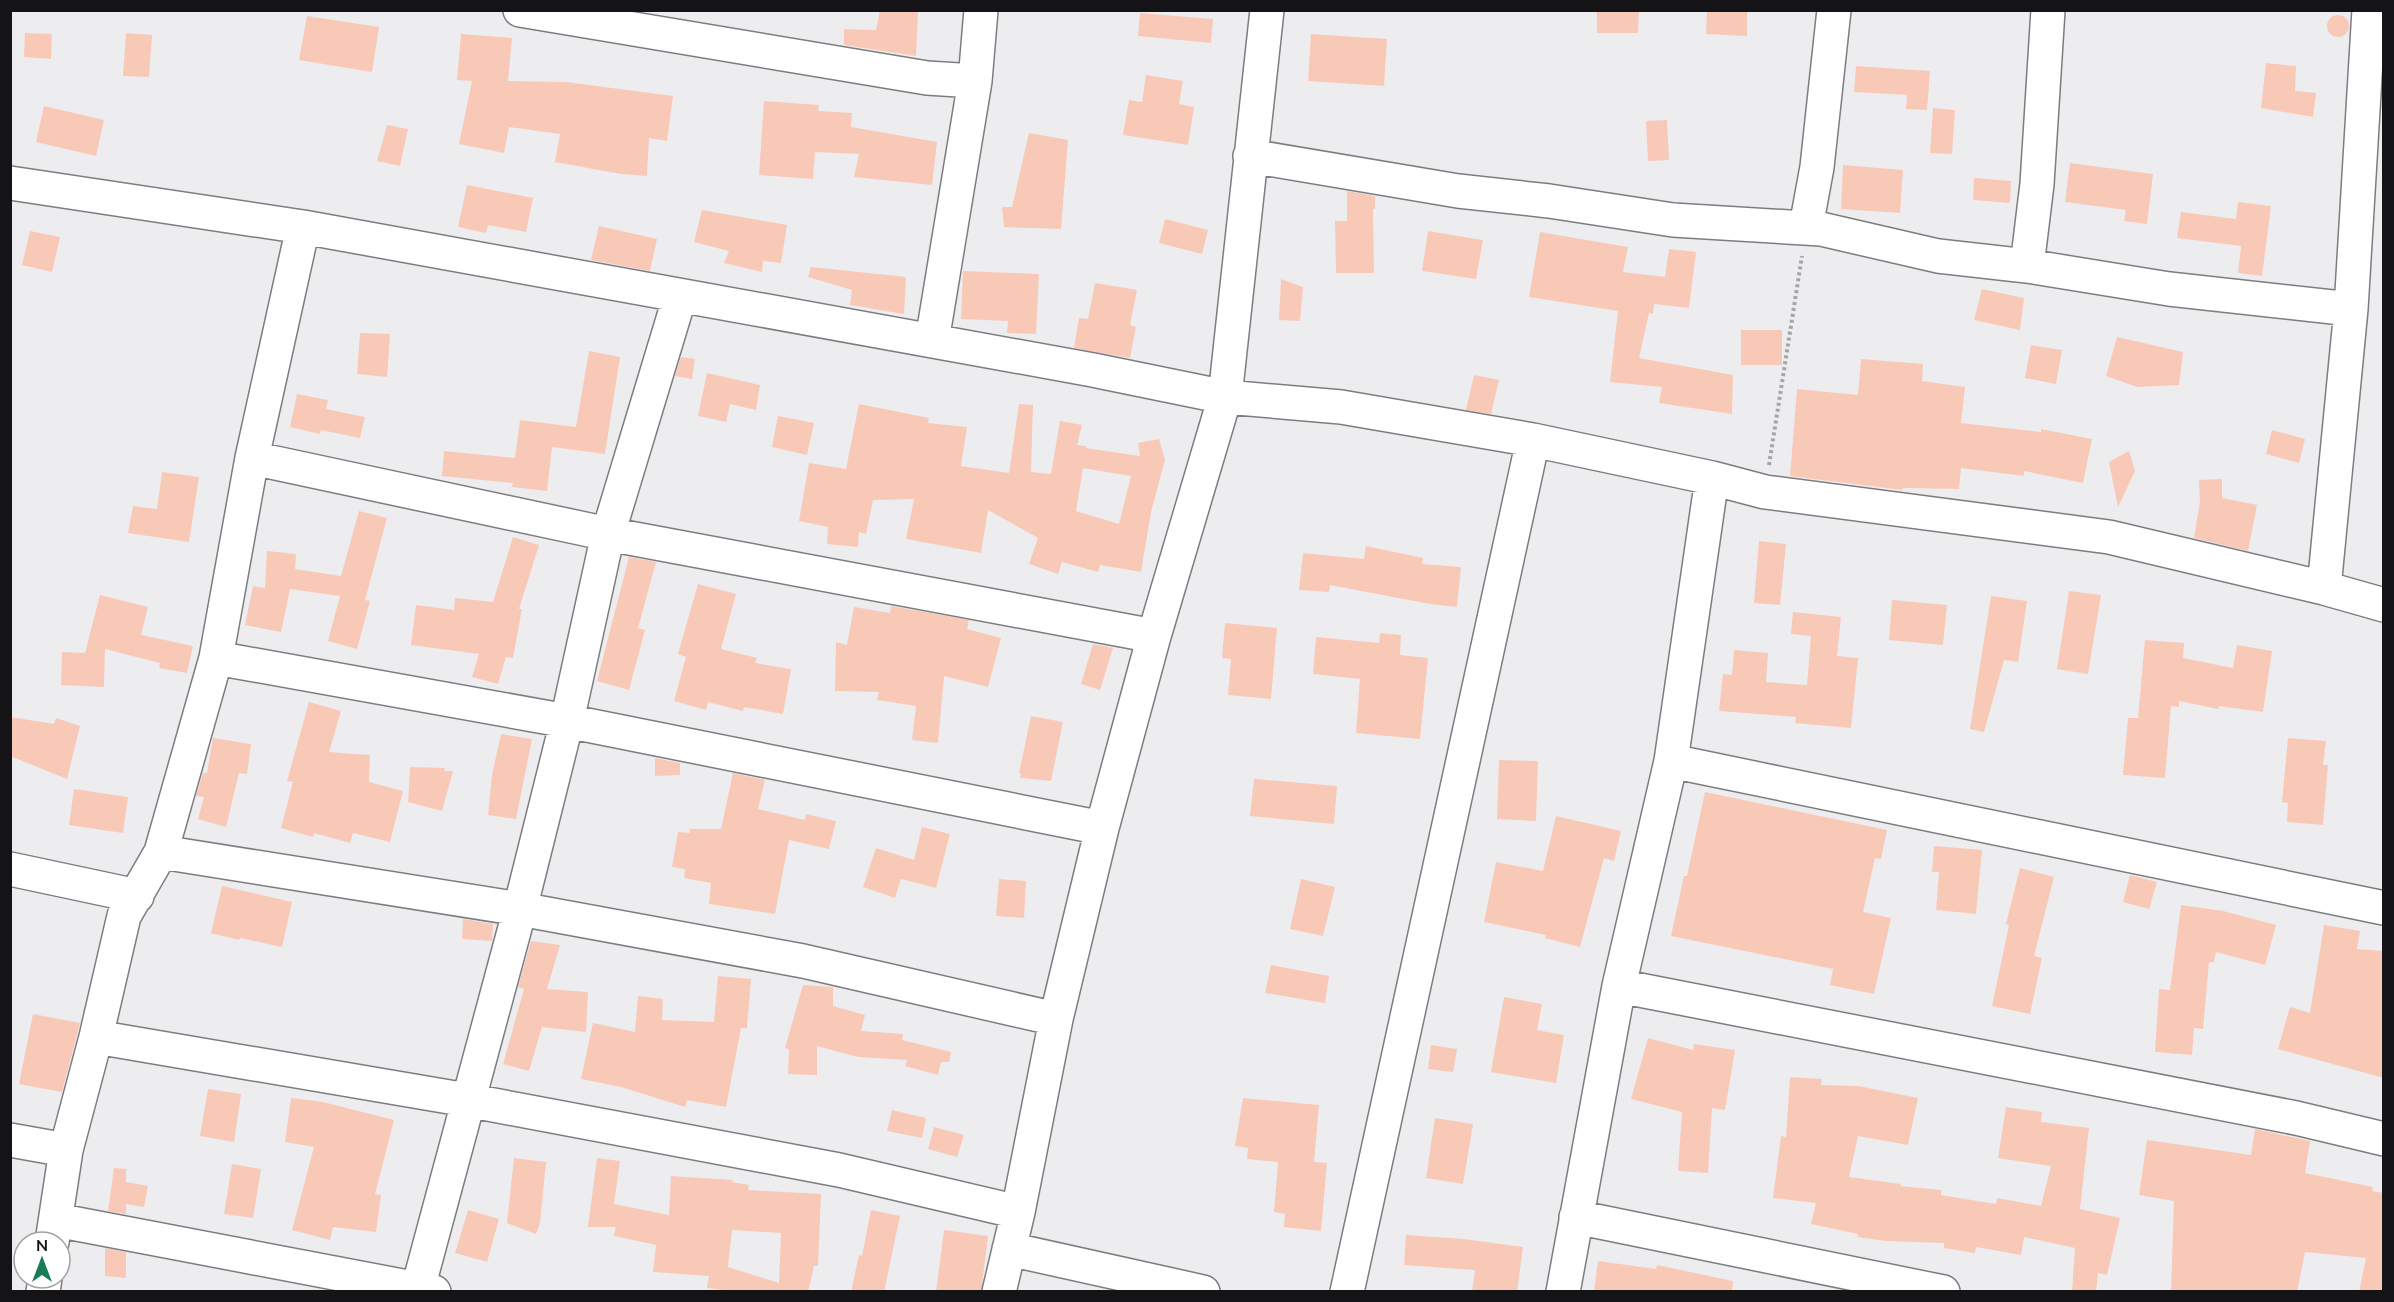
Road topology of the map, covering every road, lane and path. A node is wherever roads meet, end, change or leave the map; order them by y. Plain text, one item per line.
1 (520, 10) edge
2 (981, 10) edge
3 (1267, 10) edge
4 (1834, 10) edge
5 (2048, 10) edge
6 (2369, 10) edge
7 (975, 81) junction
8 (1250, 156) junction
9 (10, 183) edge
10 (303, 227) junction
11 (1806, 227) junction
12 (2027, 266) junction
13 (680, 296) junction
14 (2351, 309) junction
15 (932, 341) junction
16 (1225, 397) junction
17 (1533, 441) junction
18 (252, 458) junction
19 (1712, 478) junction
20 (1765, 492) junction
21 (608, 534) junction
22 (2324, 588) junction
23 (2384, 605) edge
24 (1154, 636) junction
25 (216, 658) junction
26 (567, 722) junction
27 (1671, 761) junction
28 (1102, 828) junction
29 (161, 852) junction
30 (10, 869) edge
31 (137, 896) junction
32 (2384, 908) edge
33 (520, 909) junction
34 (1619, 986) junction
35 (1056, 1019) junction
36 (96, 1037) junction
37 (467, 1100) junction
38 (2384, 1139) edge
39 (10, 1140) edge
40 (66, 1150) junction
41 (1018, 1212) junction
42 (1576, 1217) junction
43 (54, 1230) edge
44 (72, 1234) edge
45 (1009, 1249) junction
46 (423, 1290) edge
47 (999, 1292) edge
48 (1203, 1292) edge
49 (1347, 1292) edge
50 (1563, 1292) edge
51 (1943, 1292) edge

1 - 7 street
2 - 7 street
3 - 8 street
4 - 11 street
5 - 12 street
6 - 14 street
7 - 15 street
8 - 11 street
8 - 16 street
9 - 10 street
10 - 13 street
10 - 18 street
11 - 12 street
11 - 20 path
12 - 14 street
13 - 15 street
13 - 21 street
14 - 22 street
15 - 16 street
16 - 17 street
16 - 24 street
17 - 19 street
17 - 49 street
18 - 21 street
18 - 25 street
19 - 20 street
19 - 27 street
20 - 22 street
21 - 24 street
21 - 26 street
22 - 23 street
24 - 28 street
25 - 26 street
25 - 29 street
26 - 28 street
26 - 33 street
27 - 32 street
27 - 34 street
28 - 35 street
29 - 31 street
29 - 33 street
30 - 31 street
31 - 36 street
33 - 35 street
33 - 37 street
34 - 38 street
34 - 42 street
35 - 41 street
36 - 37 street
36 - 40 street
37 - 41 street
37 - 46 street
39 - 40 street
40 - 43 street
41 - 45 street
42 - 50 street
42 - 51 street
44 - 46 street
45 - 47 street
45 - 48 street

